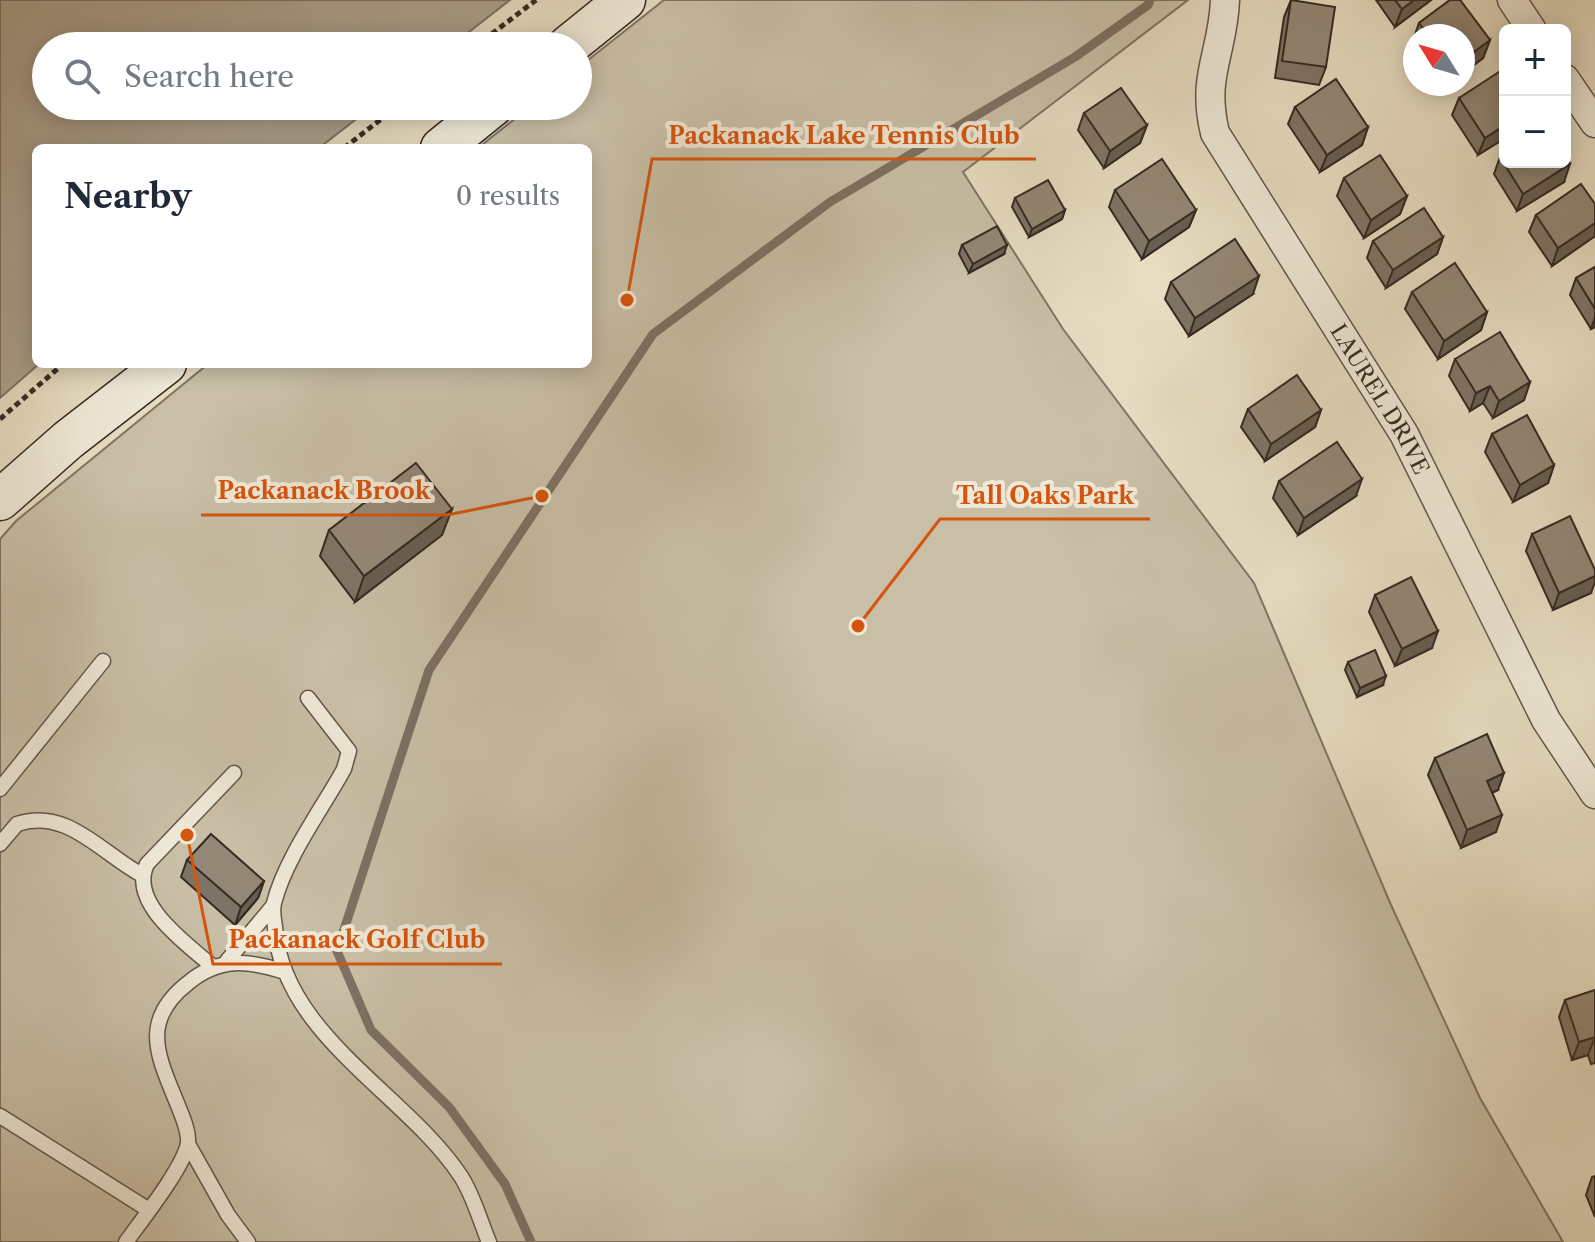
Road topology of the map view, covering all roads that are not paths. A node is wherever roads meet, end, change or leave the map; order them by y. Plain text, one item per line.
1 (625, 0) edge
2 (1225, 0) edge
3 (1512, 0) edge
4 (1528, 24) edge
5 (585, 32) edge
6 (1571, 88) edge
7 (476, 120) edge
8 (1595, 123) edge
9 (446, 144) edge
10 (161, 368) edge
11 (0, 500) edge
12 (103, 661) dead end
13 (308, 698) dead end
14 (234, 773) dead end
15 (0, 789) edge
16 (1595, 794) edge
17 (3, 837) edge
18 (142, 875) junction
19 (273, 906) junction
20 (219, 964) junction
21 (285, 972) junction
22 (0, 1116) edge
23 (188, 1144) junction
24 (149, 1210) junction
25 (126, 1242) edge
26 (248, 1242) edge
27 (489, 1242) edge

1 - 5 street
2 - 16 street, LAUREL DRIVE
3 - 4 street
6 - 8 street
7 - 9 street
10 - 11 street
12 - 15 lane
13 - 19 lane
14 - 18 lane
17 - 18 lane
18 - 20 lane
19 - 20 lane
19 - 21 lane
20 - 21 lane
20 - 23 lane
21 - 27 lane
22 - 24 lane
23 - 24 lane
23 - 26 lane
24 - 25 lane

